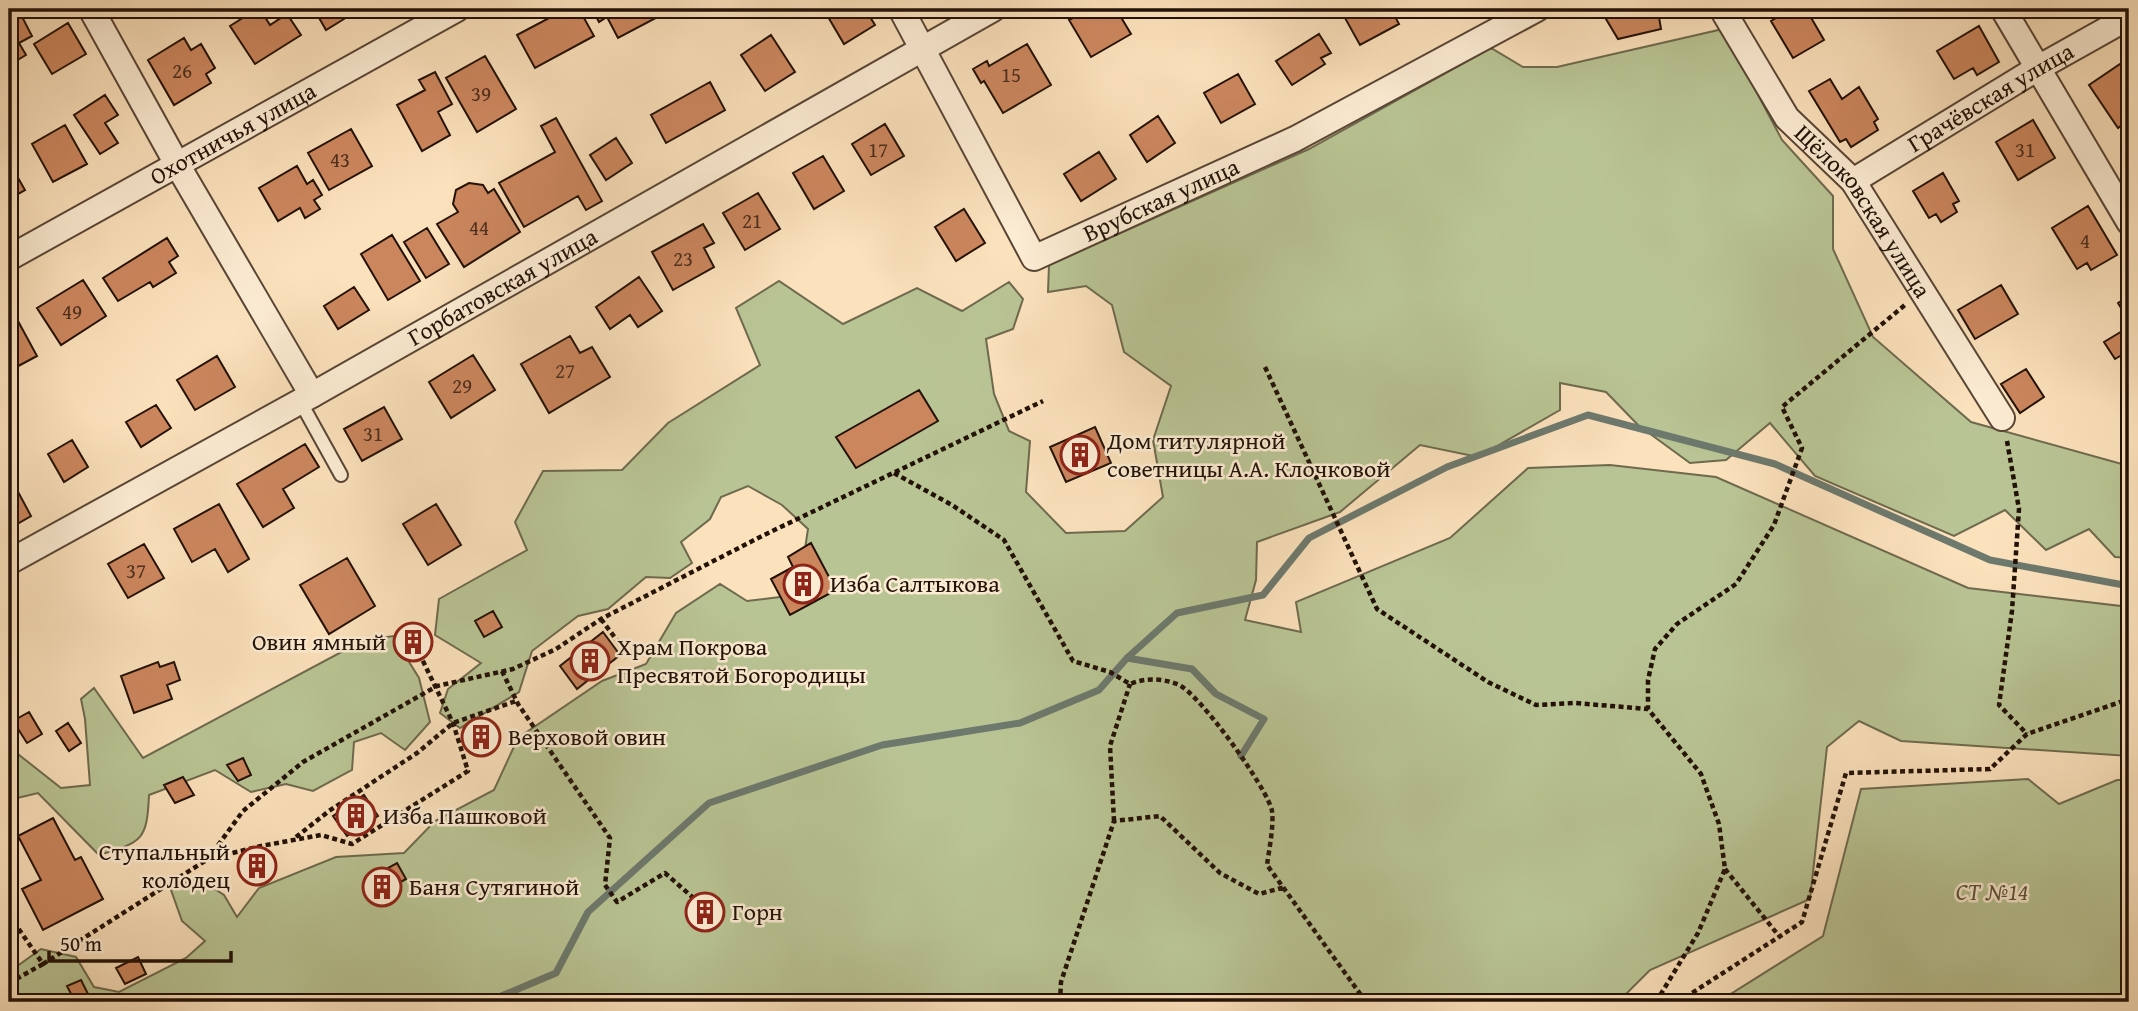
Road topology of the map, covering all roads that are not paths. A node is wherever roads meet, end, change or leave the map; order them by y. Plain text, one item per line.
1 (91, 9) edge
2 (457, 9) edge
3 (901, 9) edge
4 (993, 9) edge
5 (1537, 9) edge
6 (1722, 9) edge
7 (2003, 9) edge
8 (2129, 17) edge
9 (922, 49) junction
10 (2038, 68) junction
11 (178, 166) junction
12 (1853, 181) junction
13 (2129, 222) edge
14 (9, 258) edge
15 (306, 398) junction
16 (2002, 418) road end
17 (341, 475) dead end
18 (9, 562) edge

1 - 11 street
2 - 11 street, Охотничья улица
3 - 9 street, Врубская улица
4 - 9 street, Горбатовская улица
5 - 9 street, Врубская улица
6 - 12 street, Щёлоковская улица
7 - 10 street
8 - 10 street, Грачёвская улица
9 - 15 street, Горбатовская улица
10 - 12 street, Грачёвская улица
10 - 13 street
11 - 14 street, Охотничья улица
11 - 15 street
12 - 16 street, Щёлоковская улица
15 - 17 lane
15 - 18 street, Горбатовская улица

